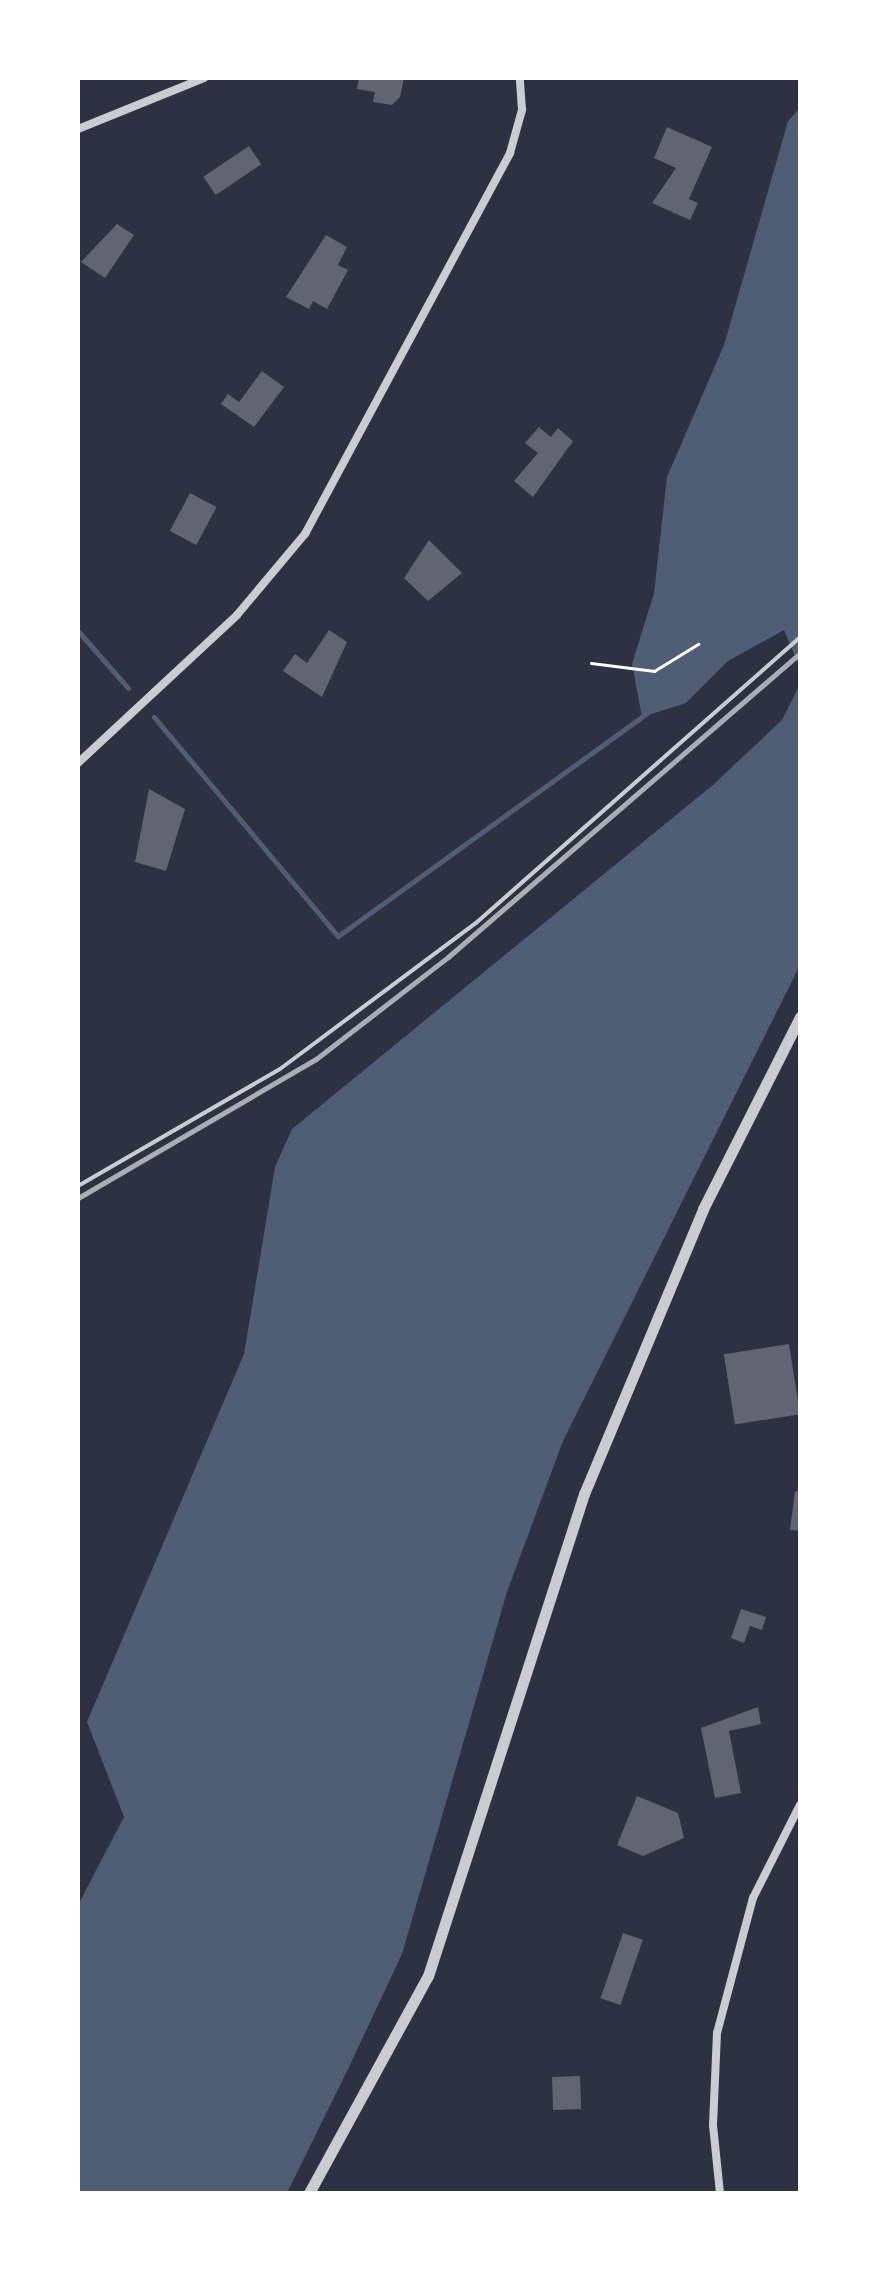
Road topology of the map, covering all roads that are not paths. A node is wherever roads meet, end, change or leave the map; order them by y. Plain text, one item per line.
1 (204, 78) edge
2 (520, 78) edge
3 (78, 129) edge
4 (800, 637) edge
5 (78, 763) edge
6 (800, 1017) edge
7 (78, 1186) edge
8 (800, 1805) edge
9 (309, 2193) edge
10 (720, 2193) edge

1 - 3 street
2 - 5 street
4 - 7 lane
6 - 9 street
8 - 10 street

